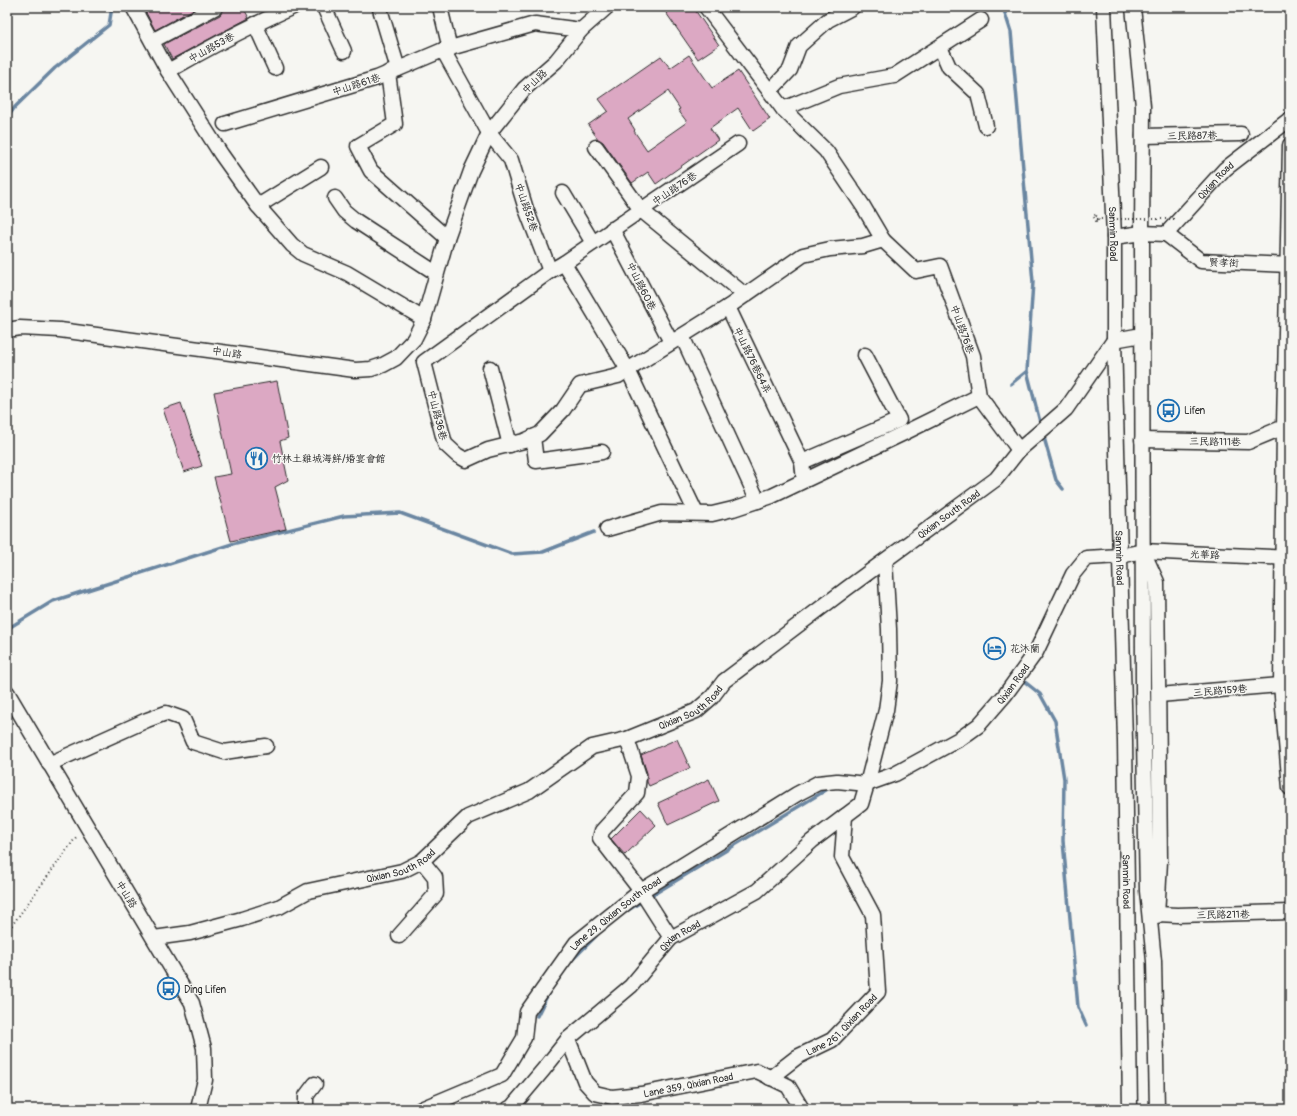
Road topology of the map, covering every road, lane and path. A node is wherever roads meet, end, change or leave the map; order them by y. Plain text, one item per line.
1 (134, 7) edge
2 (216, 7) edge
3 (294, 7) edge
4 (324, 7) edge
5 (440, 7) edge
6 (608, 7) edge
7 (706, 7) edge
8 (853, 7) edge
9 (1104, 7) edge
10 (1133, 7) edge
11 (380, 9) dead end
12 (981, 20) dead end
13 (255, 24) junction
14 (581, 30) junction
15 (152, 40) junction
16 (940, 46) junction
17 (446, 49) junction
18 (344, 51) dead end
19 (275, 68) dead end
20 (168, 71) junction
21 (393, 71) junction
22 (770, 91) junction
23 (783, 109) junction
24 (1290, 119) edge
25 (225, 124) dead end
26 (986, 126) dead end
27 (489, 133) junction
28 (1241, 134) dead end
29 (1143, 136) junction
30 (738, 144) dead end
31 (1290, 145) edge
32 (596, 147) dead end
33 (321, 168) dead end
34 (563, 193) dead end
35 (335, 198) dead end
36 (258, 206) junction
37 (641, 210) junction
38 (1097, 214) dead end
39 (1174, 219) dead end
40 (612, 229) junction
41 (1142, 233) junction
42 (1166, 234) junction
43 (1114, 236) junction
44 (447, 238) junction
45 (883, 240) junction
46 (593, 243) junction
47 (564, 263) junction
48 (1289, 265) edge
49 (550, 271) junction
50 (436, 274) junction
51 (745, 295) junction
52 (728, 307) junction
53 (424, 319) junction
54 (7, 330) edge
55 (1142, 335) junction
56 (676, 339) junction
57 (1114, 340) junction
58 (411, 342) junction
59 (865, 355) dead end
60 (424, 362) junction
61 (490, 368) dead end
62 (628, 370) junction
63 (979, 396) junction
64 (1288, 410) edge
65 (1284, 427) junction
66 (533, 437) junction
67 (1142, 440) junction
68 (510, 445) junction
69 (1019, 450) junction
70 (602, 452) dead end
71 (802, 462) junction
72 (1287, 469) edge
73 (804, 480) junction
74 (758, 501) junction
75 (696, 513) junction
76 (607, 529) dead end
77 (1143, 551) junction
78 (1120, 556) junction
79 (1286, 557) edge
80 (885, 560) junction
81 (1281, 685) junction
82 (7, 692) edge
83 (1159, 695) junction
84 (627, 739) junction
85 (266, 746) dead end
86 (1288, 749) edge
87 (49, 764) junction
88 (868, 784) junction
89 (1290, 788) edge
90 (845, 816) junction
91 (85, 825) junction
92 (422, 861) junction
93 (640, 891) junction
94 (1290, 912) edge
95 (1157, 914) junction
96 (7, 932) edge
97 (399, 936) dead end
98 (154, 938) junction
99 (670, 938) junction
100 (1154, 961) junction
101 (568, 1039) junction
102 (770, 1078) junction
103 (315, 1084) dead end
104 (198, 1109) edge
105 (306, 1109) edge
106 (421, 1109) edge
107 (508, 1109) edge
108 (802, 1109) edge
109 (1130, 1109) edge
110 (1157, 1109) edge

1 - 15 street
2 - 15 street
3 - 13 street, 中山路53巷
4 - 18 street
5 - 17 street
6 - 14 street, 中山路
7 - 22 street, 中山路76巷
8 - 22 street
9 - 43 street, Sanmin Road
10 - 29 street, Sanmin Road
11 - 21 street
12 - 16 street
13 - 19 street
13 - 20 street, 中山路53巷
14 - 17 street
14 - 27 street, 中山路
15 - 20 street
16 - 23 street
16 - 26 street
17 - 21 street
17 - 27 street
20 - 36 street
21 - 25 street, 中山路61巷
21 - 44 street, 中山路61巷
22 - 23 street, 中山路76巷
23 - 45 street, 中山路76巷
24 - 42 street, Qixian Road
27 - 44 street, 中山路
27 - 49 street, 中山路52巷
28 - 29 street, 三民路87巷
29 - 41 street, Sanmin Road
30 - 37 street, 中山路76巷
31 - 48 street
32 - 37 street
33 - 36 street
34 - 46 street
35 - 50 street
36 - 53 street
37 - 40 street
37 - 51 street, 中山路76巷
38 - 39 path, bridge
40 - 46 street
40 - 56 street, 中山路60巷
41 - 42 street
41 - 43 street
41 - 55 street, Sanmin Road
42 - 48 street, 賢孝街
43 - 57 street, Sanmin Road
44 - 50 street, 中山路
45 - 51 street
45 - 63 street, 中山路76巷
46 - 47 street
47 - 49 street
47 - 62 street
48 - 64 street
49 - 60 street
50 - 53 street, 中山路
51 - 52 street
52 - 56 street
52 - 71 street, 中山路76巷64弄
53 - 58 street, 中山路
54 - 58 street, 中山路
55 - 57 street
55 - 67 street, Sanmin Road
56 - 62 street
56 - 74 street
57 - 69 street, Qixian South Road
57 - 78 street, Sanmin Road
58 - 60 street, 中山路36巷
59 - 71 street
60 - 68 street, 中山路36巷
61 - 68 street
62 - 66 street, 中山路36巷
62 - 75 street
63 - 69 street, 中山路76巷
63 - 73 street
64 - 65 street
65 - 67 street, 三民路111巷
65 - 72 street
66 - 68 street, 中山路36巷
66 - 70 street
67 - 77 street, Sanmin Road
69 - 80 street, Qixian South Road
71 - 73 street, 中山路76巷64弄
72 - 79 street
73 - 74 street
74 - 75 street
75 - 76 street
77 - 78 street, 光華路
77 - 79 street, 光華路
77 - 83 street, Sanmin Road
77 - 100 street, Sanmin Road
78 - 88 street, Qixian Road
78 - 109 street, Sanmin Road
79 - 81 street
80 - 84 street, Qixian South Road
80 - 88 street, Qixian Road
81 - 83 street, 三民路159巷
81 - 86 street
82 - 87 street, 中山路
83 - 95 street, Sanmin Road
84 - 92 street, Qixian South Road
84 - 93 street
85 - 87 street
86 - 89 street
87 - 91 street, 中山路
88 - 90 street, Qixian Road
88 - 93 street, Lane 29, Qixian South Road
90 - 99 street, Qixian Road
90 - 102 street, Lane 261, Qixian Road
91 - 96 path
91 - 98 street, 中山路
92 - 97 street
92 - 98 street, Qixian South Road
93 - 99 street
93 - 106 street, Lane 29, Qixian South Road
94 - 95 street, 三民路211巷
95 - 100 street, Sanmin Road
98 - 104 street, 中山路
99 - 101 street, Qixian Road
100 - 110 street, Sanmin Road
101 - 102 street, Lane 359, Qixian Road
101 - 107 street, Qixian Road
102 - 108 street, Lane 359, Qixian Road
103 - 105 street

